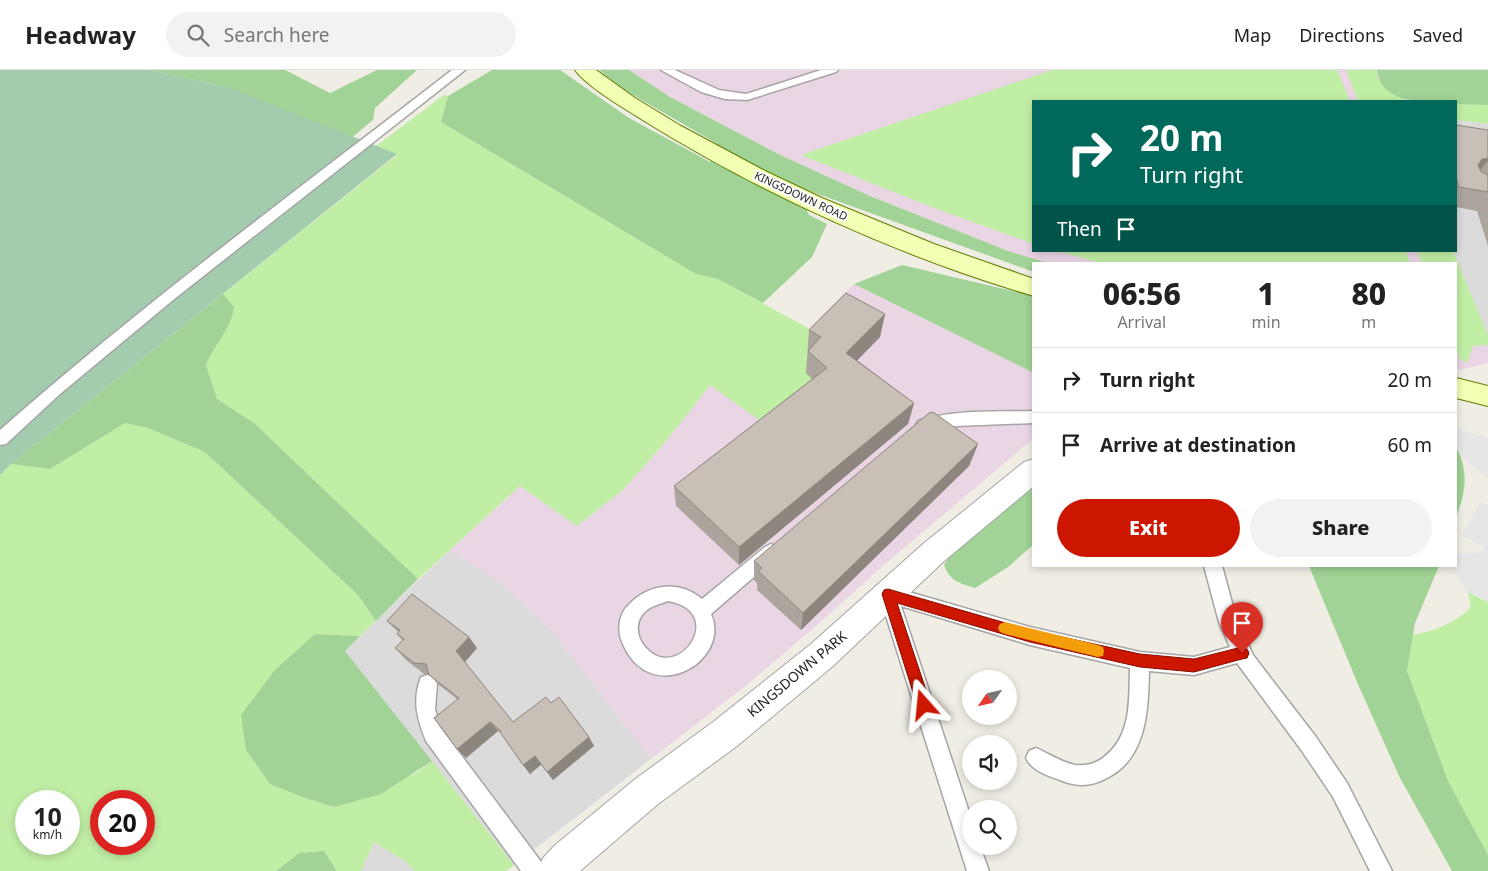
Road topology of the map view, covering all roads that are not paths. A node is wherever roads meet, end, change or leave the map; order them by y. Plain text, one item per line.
1 (459, 70) edge
2 (584, 70) edge
3 (667, 70) edge
4 (832, 70) edge
5 (1032, 287) edge
6 (1457, 388) edge
7 (1488, 396) edge
8 (1032, 417) edge
9 (911, 433) edge
10 (0, 439) edge
11 (1032, 472) edge
12 (783, 541) edge
13 (1212, 567) edge
14 (888, 594) junction
15 (701, 611) junction
16 (1242, 653) junction
17 (1140, 660) junction
18 (428, 684) edge
19 (1036, 758) dead end
20 (534, 871) edge
21 (556, 871) edge
22 (978, 871) edge
23 (1381, 871) edge

1 - 10 lane
2 - 5 main road, KINGSDOWN ROAD
3 - 4 lane
6 - 7 main road
8 - 9 lane
11 - 14 street, KINGSDOWN PARK
12 - 15 lane
13 - 16 lane
14 - 17 lane
14 - 21 street, KINGSDOWN PARK
14 - 22 lane
15 - 15 lane
16 - 17 lane
16 - 23 lane
17 - 19 lane
18 - 20 lane

